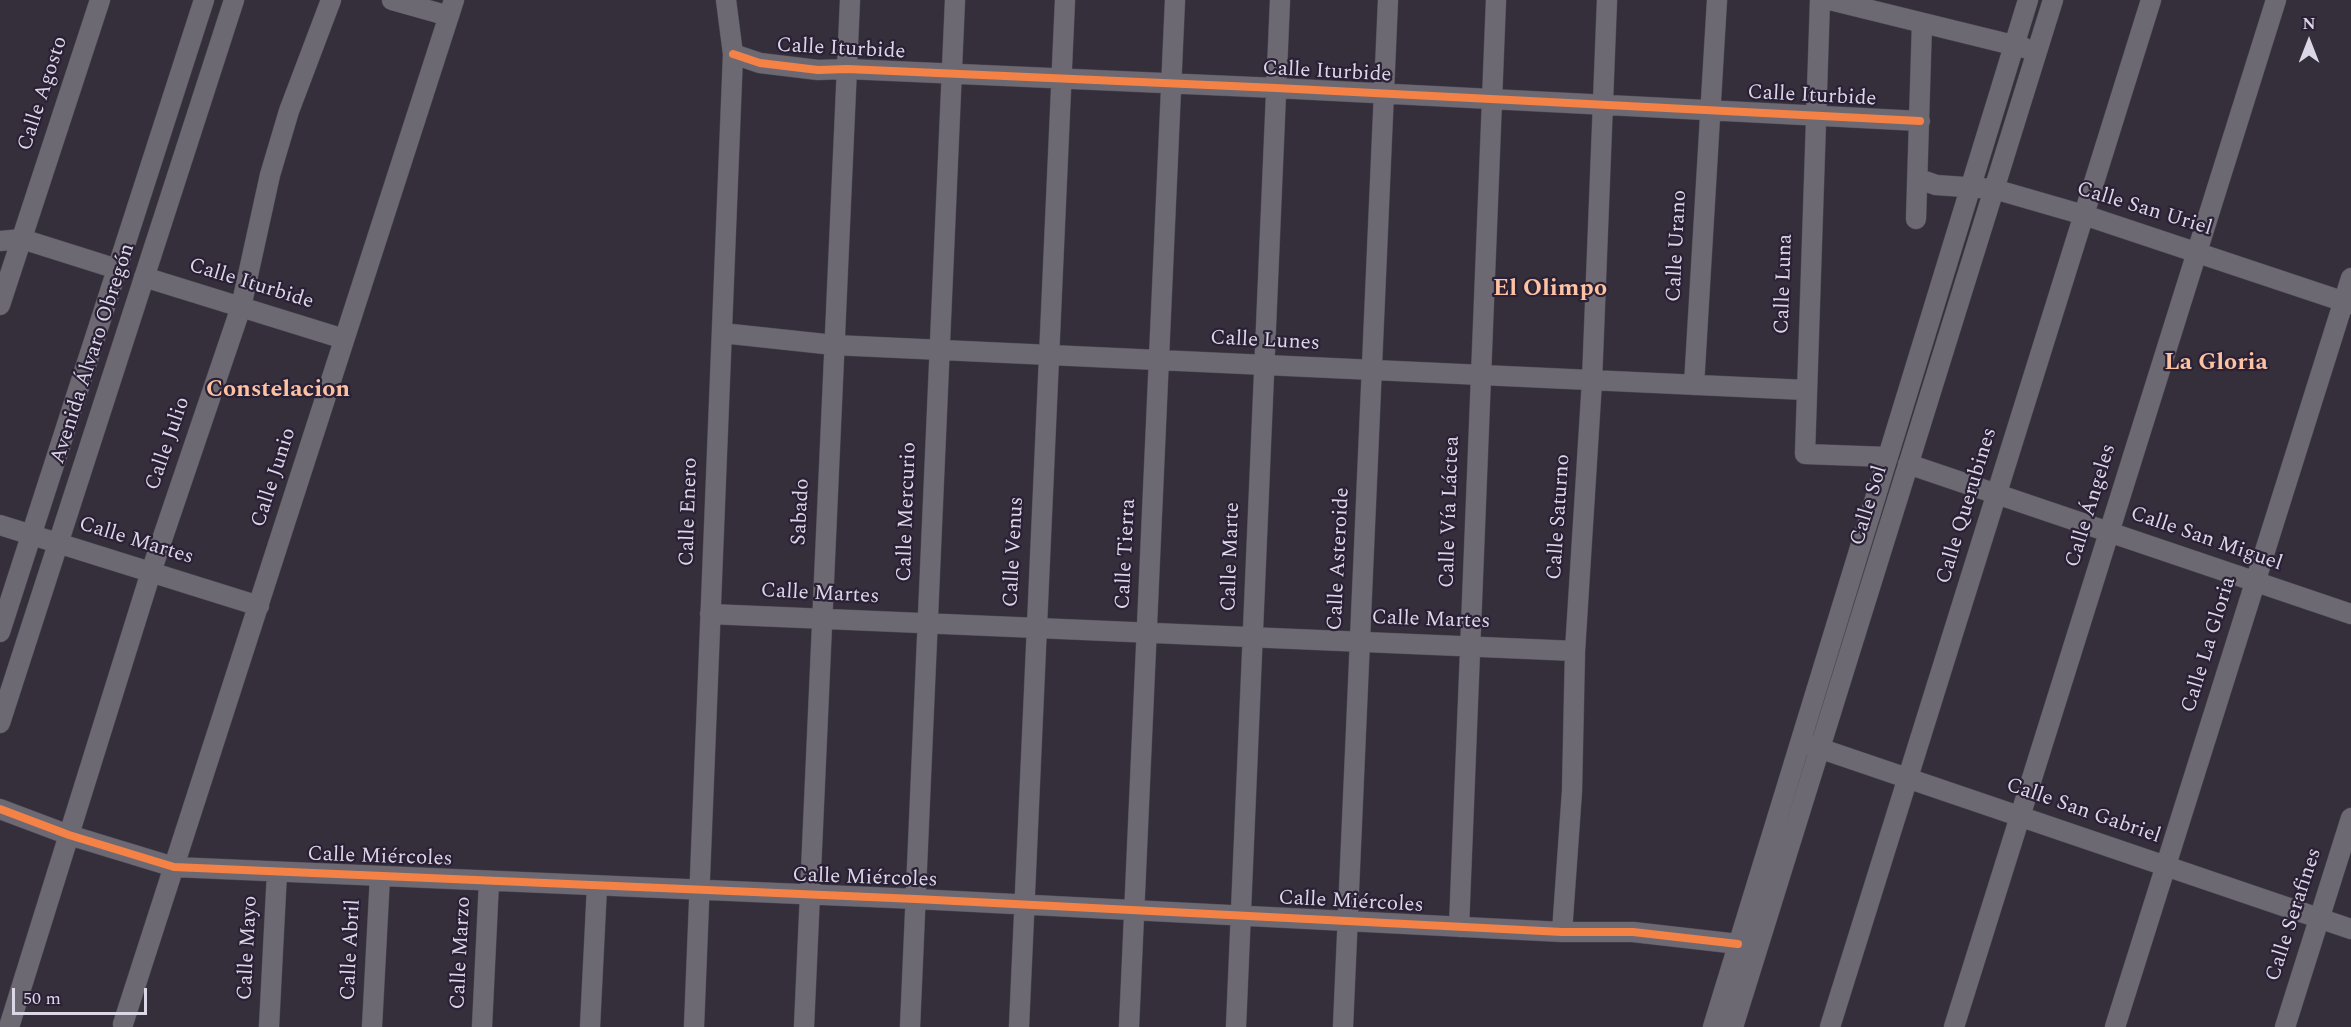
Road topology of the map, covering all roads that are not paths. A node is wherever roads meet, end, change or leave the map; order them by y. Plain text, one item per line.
1 (100, 0) edge
2 (204, 0) edge
3 (234, 0) edge
4 (331, 0) edge
5 (392, 0) edge
6 (726, 0) edge
7 (849, 0) edge
8 (955, 0) edge
9 (1065, 0) edge
10 (1175, 0) edge
11 (1280, 0) edge
12 (1388, 0) edge
13 (1496, 0) edge
14 (1607, 0) edge
15 (1717, 0) edge
16 (1820, 0) edge
17 (1830, 0) edge
18 (2028, 0) edge
19 (2053, 0) edge
20 (2151, 0) edge
21 (2276, 0) edge
22 (451, 8) edge
23 (1922, 23) junction
24 (2014, 45) junction
25 (2037, 51) junction
26 (733, 54) junction
27 (847, 69) junction
28 (951, 74) junction
29 (1061, 79) junction
30 (1173, 84) junction
31 (1276, 88) junction
32 (1385, 94) junction
33 (1491, 99) junction
34 (1604, 105) junction
35 (1710, 110) junction
36 (1814, 115) junction
37 (1920, 120) junction
38 (1919, 179) junction
39 (1970, 187) junction
40 (1994, 189) junction
41 (2084, 215) junction
42 (1916, 219) dead end
43 (22, 239) junction
44 (0, 242) edge
45 (2197, 251) junction
46 (117, 269) junction
47 (144, 277) junction
48 (2351, 278) edge
49 (2347, 303) edge
50 (0, 305) edge
51 (241, 307) junction
52 (722, 333) junction
53 (344, 339) junction
54 (834, 345) junction
55 (939, 350) junction
56 (1048, 356) junction
57 (1160, 361) junction
58 (1264, 366) junction
59 (1373, 371) junction
60 (1480, 376) junction
61 (1592, 381) junction
62 (1694, 385) junction
63 (1806, 390) junction
64 (1887, 457) junction
65 (1908, 464) junction
66 (1997, 494) junction
67 (0, 525) edge
68 (2109, 532) junction
69 (32, 535) junction
70 (59, 544) junction
71 (151, 572) junction
72 (2255, 582) junction
73 (259, 606) junction
74 (710, 614) junction
75 (2351, 614) edge
76 (822, 619) junction
77 (928, 624) junction
78 (1036, 628) junction
79 (0, 632) edge
80 (1148, 634) junction
81 (1253, 638) junction
82 (1361, 642) junction
83 (1470, 647) junction
84 (1575, 651) junction
85 (0, 723) edge
86 (1799, 741) junction
87 (1820, 748) junction
88 (1908, 778) junction
89 (0, 809) edge
90 (2020, 816) junction
91 (2351, 818) edge
92 (69, 835) junction
93 (2166, 866) junction
94 (174, 867) junction
95 (277, 872) junction
96 (380, 876) junction
97 (489, 881) junction
98 (597, 886) junction
99 (699, 890) junction
100 (809, 895) junction
101 (916, 899) junction
102 (1025, 905) junction
103 (1134, 910) junction
104 (1241, 916) junction
105 (2319, 918) junction
106 (1348, 921) junction
107 (1459, 927) junction
108 (2351, 930) edge
109 (1562, 932) junction
110 (1738, 944) junction
111 (123, 1024) dead end
112 (9, 1027) edge
113 (269, 1027) edge
114 (372, 1027) edge
115 (482, 1027) edge
116 (590, 1027) edge
117 (694, 1027) edge
118 (804, 1027) edge
119 (910, 1027) edge
120 (1019, 1027) edge
121 (1129, 1027) edge
122 (1236, 1027) edge
123 (1343, 1027) edge
124 (1713, 1027) edge
125 (1734, 1027) edge
126 (1830, 1027) edge
127 (1954, 1027) edge
128 (2115, 1027) edge
129 (2285, 1027) edge

1 - 43 street, Calle Agosto
2 - 46 street, Avenida Álvaro Obregón
3 - 47 street, Avenida Álvaro Obregón
4 - 51 street, Calle Julio
5 - 22 street
6 - 26 street, Calle Enero
7 - 27 street, Sabado
8 - 28 street, Calle Mercurio
9 - 29 street, Calle Venus
10 - 30 street, Calle Tierra
11 - 31 street, Calle Marte
12 - 32 street, Calle Asteroide
13 - 33 street, Calle Vía Láctea
14 - 34 street, Calle Saturno
15 - 35 street, Calle Urano
16 - 36 street, Calle Luna
17 - 23 street
18 - 24 street, Calle Sol
19 - 25 street, Calle Sol
20 - 41 street, Calle Querubines
21 - 45 street, Calle Ángeles
22 - 53 street, Calle Junio
23 - 24 street
23 - 37 street
24 - 25 street
24 - 39 street, Calle Sol
25 - 40 street, Calle Sol
26 - 27 street, Calle Iturbide
26 - 52 street, Calle Enero
27 - 28 street, Calle Iturbide
27 - 54 street, Sabado
28 - 29 street, Calle Iturbide
28 - 55 street, Calle Mercurio
29 - 30 street, Calle Iturbide
29 - 56 street, Calle Venus
30 - 31 street, Calle Iturbide
30 - 57 street, Calle Tierra
31 - 32 street, Calle Iturbide
31 - 58 street, Calle Marte
32 - 33 street, Calle Iturbide
32 - 59 street, Calle Asteroide
33 - 34 street, Calle Iturbide
33 - 60 street, Calle Vía Láctea
34 - 35 street, Calle Iturbide
34 - 61 street, Calle Saturno
35 - 36 street, Calle Iturbide
35 - 62 street, Calle Urano
36 - 37 street, Calle Iturbide
36 - 63 street, Calle Luna
37 - 38 street
38 - 39 street, Calle San Uriel
38 - 42 street
39 - 40 street, Calle San Uriel
39 - 64 street, Calle Sol
40 - 41 street, Calle San Uriel
40 - 65 street, Calle Sol
41 - 45 street, Calle San Uriel
41 - 66 street, Calle Querubines
43 - 44 street
43 - 46 street
43 - 50 street, Calle Agosto
45 - 49 street, Calle San Uriel
45 - 68 street, Calle Ángeles
46 - 69 street, Avenida Álvaro Obregón
47 - 51 street, Calle Iturbide
47 - 70 street, Avenida Álvaro Obregón
48 - 49 street, Calle La Gloria
49 - 72 street, Calle La Gloria
51 - 53 street, Calle Iturbide
51 - 71 street, Calle Julio
52 - 54 street, Calle Lunes
52 - 74 street, Calle Enero
53 - 73 street, Calle Junio
54 - 55 street, Calle Lunes
54 - 76 street, Sabado
55 - 56 street, Calle Lunes
55 - 77 street, Calle Mercurio
56 - 57 street, Calle Lunes
56 - 78 street, Calle Venus
57 - 58 street, Calle Lunes
57 - 80 street, Calle Tierra
58 - 59 street, Calle Lunes
58 - 81 street, Calle Marte
59 - 60 street, Calle Lunes
59 - 82 street, Calle Asteroide
60 - 61 street, Calle Lunes
60 - 83 street, Calle Vía Láctea
61 - 62 street, Calle Lunes
61 - 84 street, Calle Saturno
62 - 63 street, Calle Lunes
63 - 64 street, Calle Luna
64 - 86 street, Calle Sol
65 - 66 street, Calle San Miguel
65 - 87 street, Calle Sol
66 - 68 street, Calle San Miguel
66 - 88 street, Calle Querubines
67 - 69 street, Calle Martes
68 - 72 street, Calle San Miguel
68 - 90 street, Calle Ángeles
69 - 70 street, Calle Martes
69 - 79 street, Avenida Álvaro Obregón
70 - 71 street, Calle Martes
70 - 85 street, Avenida Álvaro Obregón
71 - 73 street, Calle Martes
71 - 92 street, Calle Julio
72 - 75 street, Calle San Miguel
72 - 93 street, Calle La Gloria
73 - 94 street, Calle Junio
74 - 76 street, Calle Martes
74 - 99 street, Calle Enero
76 - 77 street, Calle Martes
76 - 100 street, Sabado
77 - 78 street, Calle Martes
77 - 101 street, Calle Mercurio
78 - 80 street, Calle Martes
78 - 102 street, Calle Venus
80 - 81 street, Calle Martes
80 - 103 street, Calle Tierra
81 - 82 street, Calle Martes
81 - 104 street, Calle Marte
82 - 83 street, Calle Martes
82 - 106 street, Calle Asteroide
83 - 84 street, Calle Martes
83 - 107 street, Calle Vía Láctea
84 - 109 street, Calle Saturno
86 - 87 street, Calle San Gabriel
86 - 110 street, Calle Sol
87 - 88 street, Calle San Gabriel
87 - 125 street, Calle Sol
88 - 90 street, Calle San Gabriel
88 - 126 street, Calle Querubines
89 - 92 street, Calle Miércoles
90 - 93 street, Calle San Gabriel
90 - 127 street, Calle Ángeles
91 - 105 street, Calle Serafines
92 - 94 street, Calle Miércoles
92 - 112 street, Calle Julio
93 - 105 street, Calle San Gabriel
93 - 128 street, Calle La Gloria
94 - 95 street, Calle Miércoles
94 - 111 street, Calle Junio
95 - 96 street, Calle Miércoles
95 - 113 street, Calle Mayo
96 - 97 street, Calle Miércoles
96 - 114 street, Calle Abril
97 - 98 street, Calle Miércoles
97 - 115 street, Calle Marzo
98 - 99 street, Calle Miércoles
98 - 116 street
99 - 100 street, Calle Miércoles
99 - 117 street, Calle Enero
100 - 101 street, Calle Miércoles
100 - 118 street, Sabado
101 - 102 street, Calle Miércoles
101 - 119 street, Calle Mercurio
102 - 103 street, Calle Miércoles
102 - 120 street, Calle Venus
103 - 104 street, Calle Miércoles
103 - 121 street, Calle Tierra
104 - 106 street, Calle Miércoles
104 - 122 street, Calle Marte
105 - 108 street, Calle San Gabriel
105 - 129 street, Calle Serafines
106 - 107 street, Calle Miércoles
106 - 123 street, Calle Asteroide
107 - 109 street, Calle Miércoles
109 - 110 street, Calle Miércoles
110 - 124 street, Calle Sol

